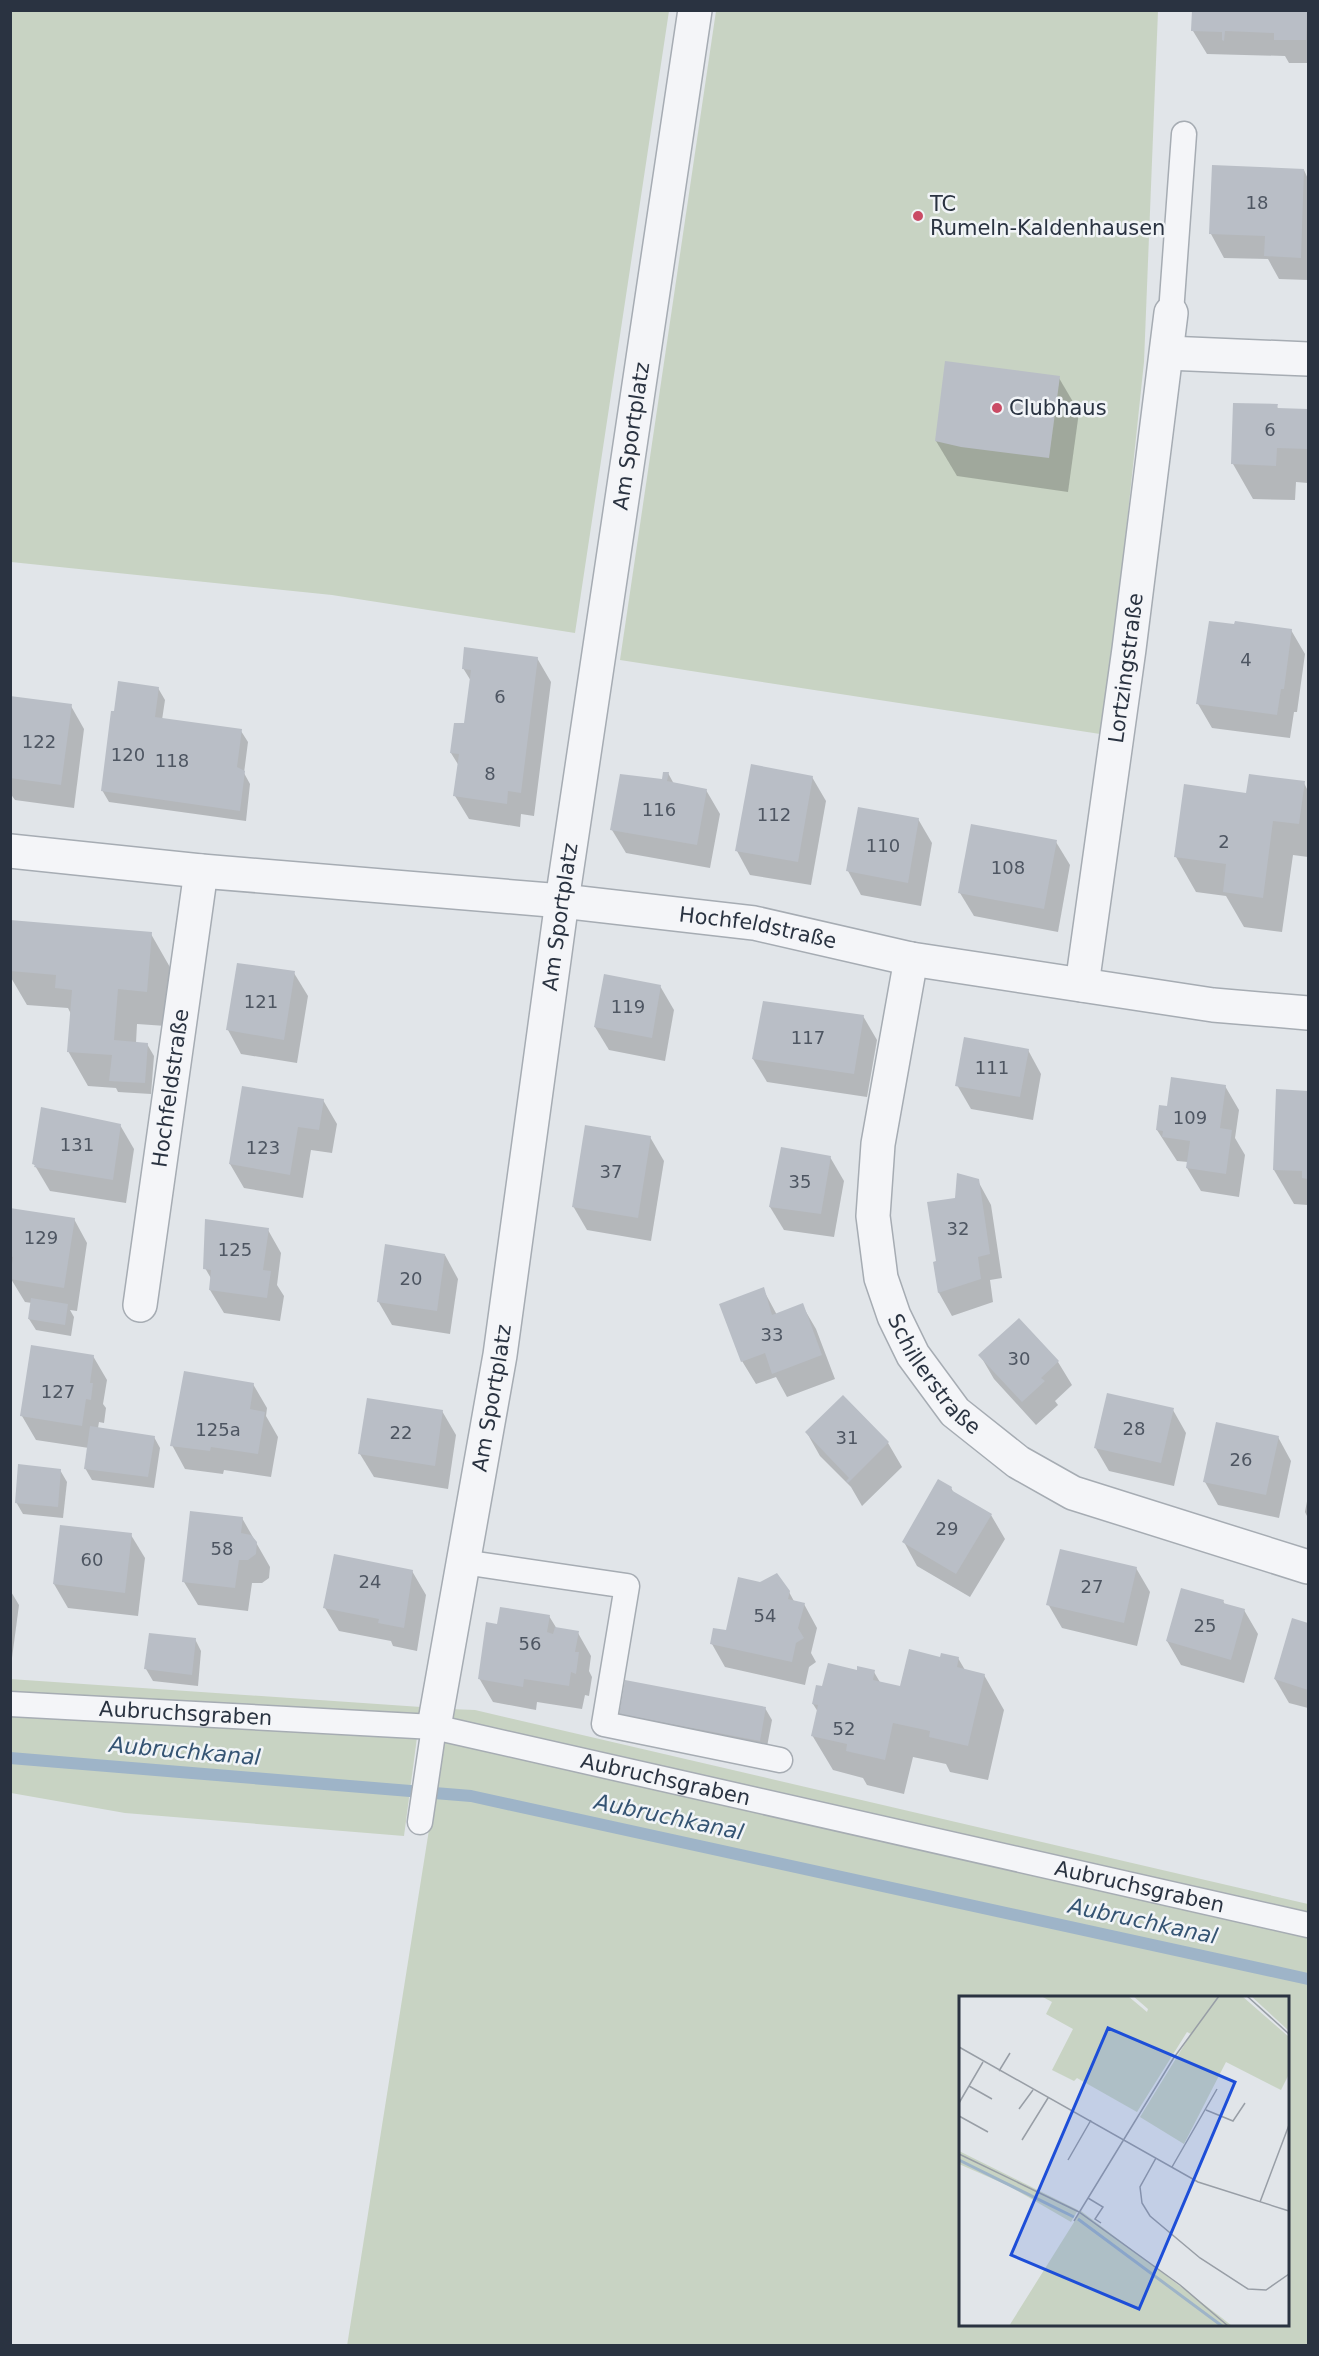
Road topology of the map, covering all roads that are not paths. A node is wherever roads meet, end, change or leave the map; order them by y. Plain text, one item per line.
1 (694, 10) edge
2 (1184, 134) dead end
3 (1171, 314) joint
4 (1167, 352) junction
5 (1308, 358) edge
6 (10, 851) edge
7 (201, 871) junction
8 (562, 901) junction
9 (911, 958) junction
10 (1082, 985) junction
11 (1308, 1013) edge
12 (140, 1305) dead end
13 (463, 1562) junction
14 (1308, 1567) edge
15 (10, 1704) edge
16 (432, 1738) junction
17 (780, 1760) dead end
18 (420, 1822) dead end
19 (1308, 1925) edge

1 - 8 street, Am Sportplatz
2 - 3 lane, Lortzingstraße
3 - 4 street, Lortzingstraße
4 - 5 street
4 - 10 street, Lortzingstraße
6 - 7 street, Hochfeldstraße
7 - 8 street, Hochfeldstraße
7 - 12 street, Hochfeldstraße
8 - 9 street, Hochfeldstraße
8 - 13 street, Am Sportplatz
9 - 10 street, Hochfeldstraße
9 - 14 street, Schillerstraße
10 - 11 street, Hochfeldstraße
13 - 16 street, Am Sportplatz
13 - 17 lane
15 - 16 lane, Aubruchsgraben
16 - 18 lane, Am Sportplatz
16 - 19 lane, Aubruchsgraben

